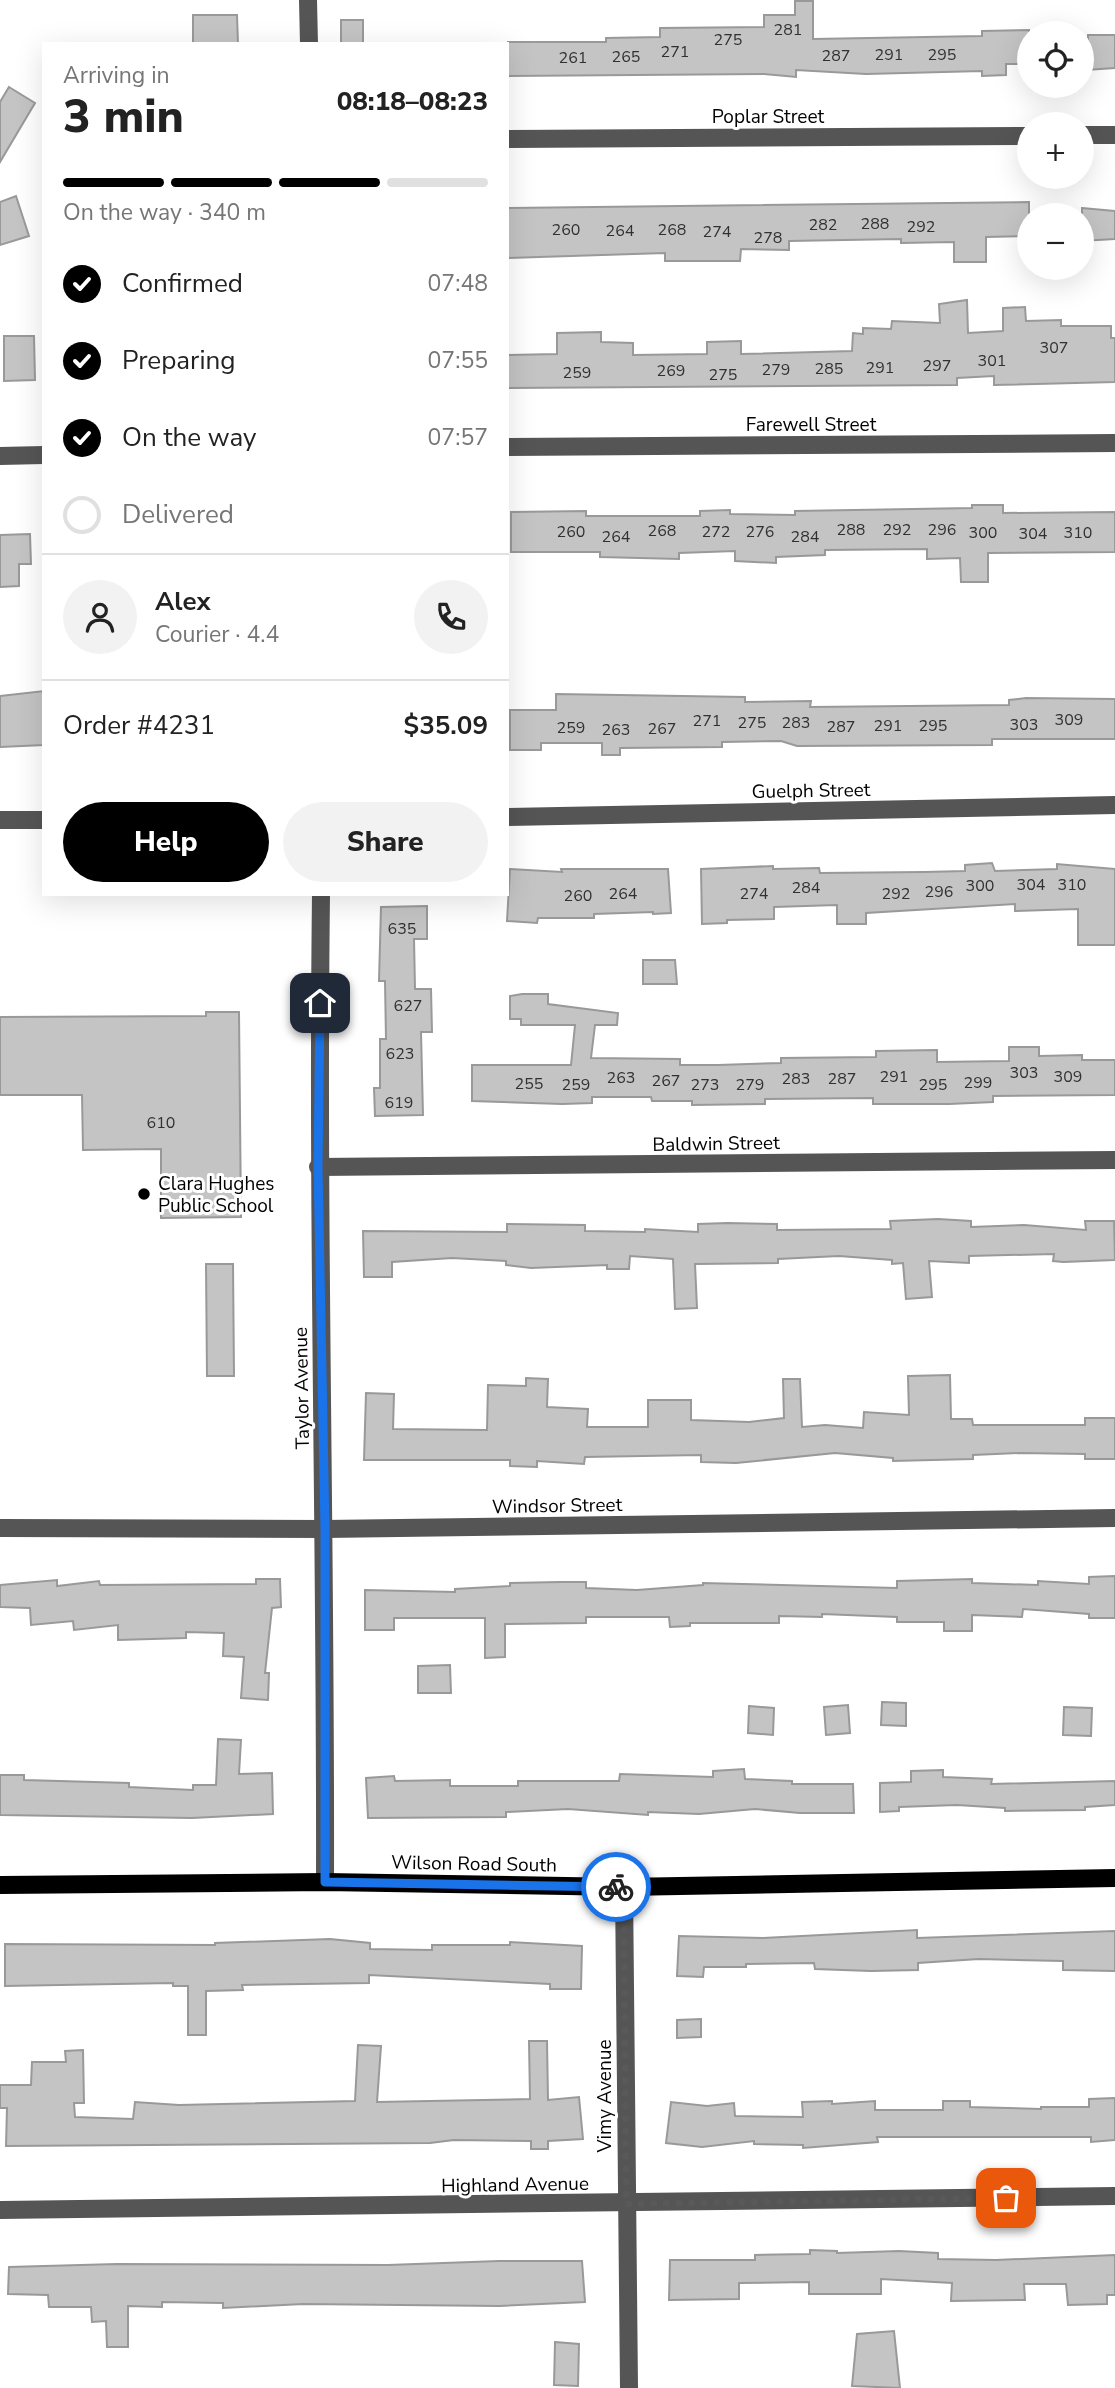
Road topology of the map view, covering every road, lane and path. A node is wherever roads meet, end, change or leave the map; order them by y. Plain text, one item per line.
1 (308, 0) edge
2 (309, 42) edge
3 (1094, 135) edge
4 (1115, 135) edge
5 (1017, 136) edge
6 (509, 139) edge
7 (1115, 443) edge
8 (509, 447) edge
9 (42, 455) edge
10 (0, 456) edge
11 (1115, 804) edge
12 (509, 817) edge
13 (0, 820) edge
14 (42, 820) edge
15 (321, 896) edge
16 (1115, 1160) edge
17 (318, 1167) junction
18 (1115, 1518) edge
19 (0, 1528) edge
20 (325, 1529) junction
21 (1115, 1878) edge
22 (325, 1882) junction
23 (0, 1885) edge
24 (624, 1887) junction
25 (1115, 2196) edge
26 (626, 2204) junction
27 (0, 2210) edge
28 (629, 2388) edge

1 - 2 street
3 - 4 street
5 - 6 street, Poplar Street
7 - 8 street, Farewell Street
9 - 10 street
11 - 12 street, Guelph Street
13 - 14 street
15 - 17 street, Taylor Avenue
16 - 17 street, Baldwin Street
17 - 20 street, Taylor Avenue
18 - 20 street, Windsor Street
19 - 20 street, Windsor Street
20 - 22 street, Taylor Avenue
21 - 24 main road, Wilson Road South
22 - 23 main road, Wilson Road South
22 - 24 main road, Wilson Road South
24 - 26 street, Vimy Avenue
25 - 26 street, Highland Avenue
26 - 27 street, Highland Avenue
26 - 28 street, Vimy Avenue

